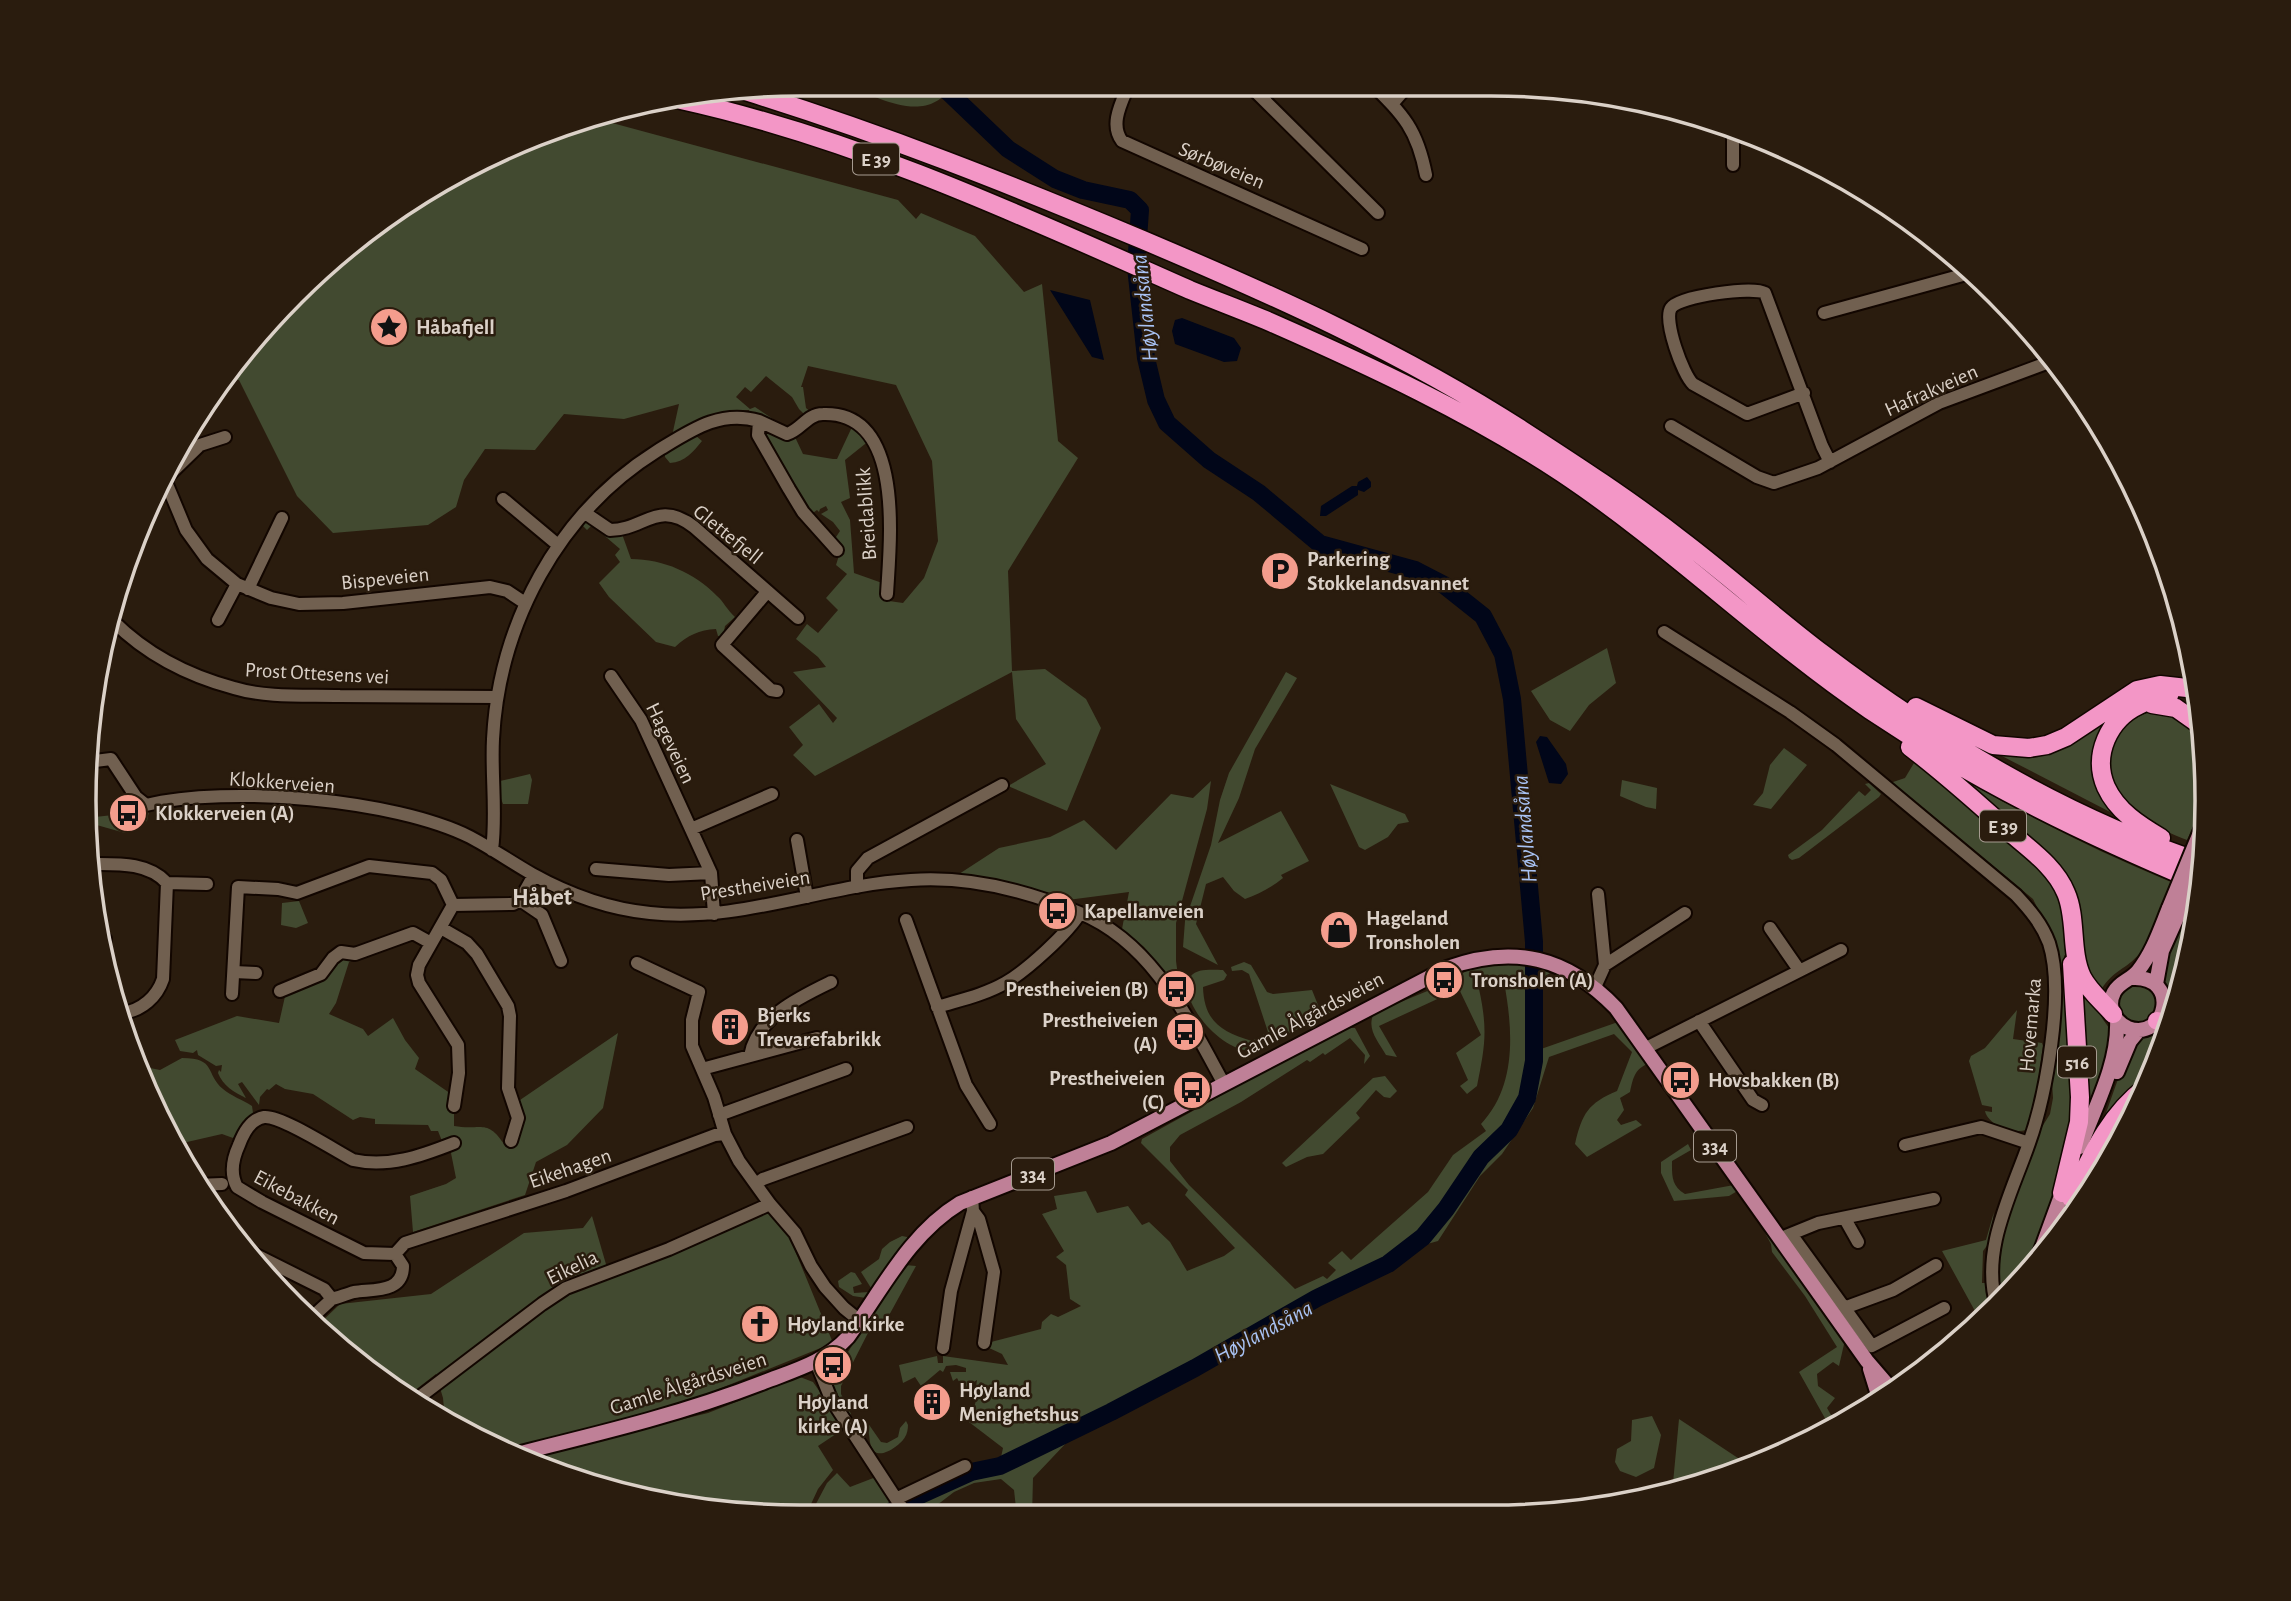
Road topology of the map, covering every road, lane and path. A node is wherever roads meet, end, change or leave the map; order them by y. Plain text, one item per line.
1 (1125, 96) edge
2 (1260, 96) edge
3 (1384, 96) edge
4 (1399, 96) edge
5 (766, 97) edge
6 (698, 104) edge
7 (1392, 104) junction
8 (1732, 140) edge
9 (1733, 165) dead end
10 (1426, 175) dead end
11 (1378, 214) dead end
12 (1362, 249) dead end
13 (1960, 276) edge
14 (1824, 313) dead end
15 (2043, 364) edge
16 (1804, 393) junction
17 (760, 421) junction
18 (1671, 426) dead end
19 (225, 437) dead end
20 (185, 460) edge
21 (1830, 462) junction
22 (169, 489) edge
23 (503, 499) dead end
24 (585, 513) junction
25 (282, 517) dead end
26 (558, 545) junction
27 (837, 551) dead end
28 (242, 586) junction
29 (767, 592) junction
30 (887, 594) dead end
31 (525, 603) junction
32 (798, 618) dead end
33 (218, 620) dead end
34 (118, 626) edge
35 (1664, 632) dead end
36 (1848, 672) junction
37 (611, 676) dead end
38 (1830, 680) junction
39 (2185, 688) edge
40 (777, 691) dead end
41 (496, 697) junction
42 (2187, 700) edge
43 (2142, 704) junction
44 (2190, 718) edge
45 (98, 761) edge
46 (1002, 785) dead end
47 (772, 794) dead end
48 (2090, 826) junction
49 (691, 829) junction
50 (797, 840) dead end
51 (492, 850) junction
52 (2192, 853) edge
53 (2192, 857) edge
54 (2192, 858) edge
55 (100, 865) edge
56 (596, 869) dead end
57 (711, 873) junction
58 (534, 875) junction
59 (2190, 878) edge
60 (2190, 879) edge
61 (167, 883) junction
62 (207, 884) dead end
63 (857, 887) junction
64 (1598, 894) dead end
65 (807, 897) junction
66 (520, 900) junction
67 (453, 905) junction
68 (2174, 910) junction
69 (1080, 913) junction
70 (1685, 913) dead end
71 (714, 915) junction
72 (906, 920) dead end
73 (442, 928) junction
74 (1770, 928) dead end
75 (2072, 929) junction
76 (432, 943) junction
77 (1841, 950) dead end
78 (561, 961) dead end
79 (638, 963) dead end
80 (1605, 965) junction
81 (1799, 971) junction
82 (234, 972) junction
83 (256, 973) dead end
84 (2133, 978) junction
85 (831, 982) dead end
86 (2156, 984) junction
87 (1595, 987) junction
88 (280, 991) dead end
89 (232, 994) dead end
90 (937, 1007) junction
91 (2162, 1010) edge
92 (129, 1012) edge
93 (2115, 1017) junction
94 (1699, 1021) junction
95 (2158, 1024) edge
96 (2140, 1030) junction
97 (817, 1038) dead end
98 (1646, 1048) junction
99 (750, 1056) junction
100 (702, 1069) junction
101 (846, 1069) dead end
102 (1224, 1084) junction
103 (1762, 1105) dead end
104 (2125, 1106) edge
105 (454, 1107) dead end
106 (719, 1115) junction
107 (989, 1124) dead end
108 (907, 1127) dead end
109 (725, 1134) junction
110 (510, 1141) dead end
111 (454, 1143) dead end
112 (2029, 1143) junction
113 (1905, 1145) dead end
114 (210, 1184) edge
115 (222, 1184) dead end
116 (756, 1184) junction
117 (2067, 1195) junction
118 (1934, 1199) dead end
119 (770, 1204) junction
120 (973, 1204) junction
121 (2063, 1210) edge
122 (1845, 1219) junction
123 (2055, 1220) edge
124 (1786, 1236) junction
125 (1858, 1242) dead end
126 (395, 1254) junction
127 (268, 1261) edge
128 (1936, 1265) dead end
129 (1994, 1292) edge
130 (332, 1299) junction
131 (1844, 1308) junction
132 (1944, 1308) dead end
133 (318, 1312) edge
134 (860, 1321) junction
135 (984, 1343) dead end
136 (943, 1348) dead end
137 (1867, 1361) junction
138 (816, 1362) junction
139 (1886, 1383) edge
140 (1876, 1390) edge
141 (423, 1395) edge
142 (530, 1450) edge
143 (965, 1466) dead end
144 (898, 1500) junction
145 (901, 1505) edge

1 - 12 street, Sørbøveien
2 - 11 street
3 - 7 street
4 - 7 street
5 - 36 highway, E 39
6 - 38 highway, E 39
7 - 10 street
8 - 9 street
13 - 14 street
15 - 21 street, Hafrakveien
16 - 16 street
16 - 21 street
17 - 24 street
17 - 27 street
17 - 30 street, Breidablikk
18 - 21 street, Hafrakveien
19 - 20 street, Bispeveien
22 - 28 street, Bispeveien
23 - 26 street
24 - 26 street
24 - 29 street, Glettefjell
25 - 28 street
26 - 31 street
28 - 31 street, Bispeveien
28 - 33 street
29 - 32 street, Glettefjell
29 - 40 street, Glettefjell
31 - 41 street
34 - 41 street, Prost Ottesens vei
35 - 112 street, Hovemarka
36 - 39 highway, E 39
36 - 48 highway, E 39
37 - 49 street, Hageveien
38 - 48 highway, E 39
38 - 75 highway, E 39
41 - 51 street
42 - 43 highway
43 - 44 highway
43 - 52 highway
45 - 51 street, Klokkerveien
46 - 63 street
47 - 49 street
48 - 53 highway, E 39
48 - 59 highway, E 39
49 - 57 street, Hageveien
50 - 65 street
51 - 58 street, Prestheiveien
54 - 68 main road, 516, bridge
55 - 61 street
56 - 57 street
57 - 71 street, Hageveien
58 - 66 street
58 - 71 street, Prestheiveien
60 - 68 main road, 516, bridge
61 - 62 street
61 - 92 street
63 - 65 street, Prestheiveien
63 - 69 street, Prestheiveien
64 - 80 street
65 - 71 street, Prestheiveien
66 - 67 street
66 - 78 street
67 - 73 street
67 - 82 street
68 - 84 main road, 516
68 - 86 main road, 516
69 - 90 street
69 - 102 street, Prestheiveien
70 - 80 street
72 - 90 street
73 - 76 street
73 - 110 street
74 - 81 street
75 - 93 highway, E 39
75 - 117 highway, 516
76 - 88 street
76 - 105 street
77 - 81 street
79 - 100 street
80 - 87 street
81 - 94 street
82 - 83 street
82 - 89 street
84 - 86 main road
84 - 93 main road, 516
85 - 99 street
86 - 91 main road, 516
87 - 98 main road, Gamle Ålgårdsveien / 334
87 - 102 main road, Gamle Ålgårdsveien / 334
90 - 107 street
93 - 96 main road
93 - 117 main road, 516
94 - 98 street
94 - 103 street
95 - 96 main road, 516
96 - 117 main road, 516
97 - 99 street
98 - 124 main road, Gamle Ålgårdsveien / 334
99 - 100 street
100 - 106 street
101 - 106 street
102 - 120 main road, Gamle Ålgårdsveien / 334
104 - 117 highway
106 - 109 street
108 - 116 street
109 - 116 street
109 - 126 street, Eikehagen
111 - 126 street, Eikebakken
112 - 113 street
112 - 129 street, Hovemarka
114 - 115 street
116 - 119 street
117 - 121 main road, 516
117 - 123 main road, 516
118 - 122 street
119 - 134 street
119 - 141 street, Eikelia
120 - 134 main road, Gamle Ålgårdsveien / 334
120 - 135 street
120 - 136 street
122 - 124 street
122 - 125 street
124 - 131 street
124 - 137 main road, Gamle Ålgårdsveien / 334
126 - 130 street
127 - 130 street
128 - 131 street
130 - 133 street
131 - 132 street
134 - 138 main road, Gamle Ålgårdsveien / 334
137 - 139 main road, Gamle Ålgårdsveien / 334
137 - 140 main road, Gamle Ålgårdsveien / 334
138 - 142 main road, Gamle Ålgårdsveien / 334
138 - 144 street
143 - 144 street
144 - 145 street

